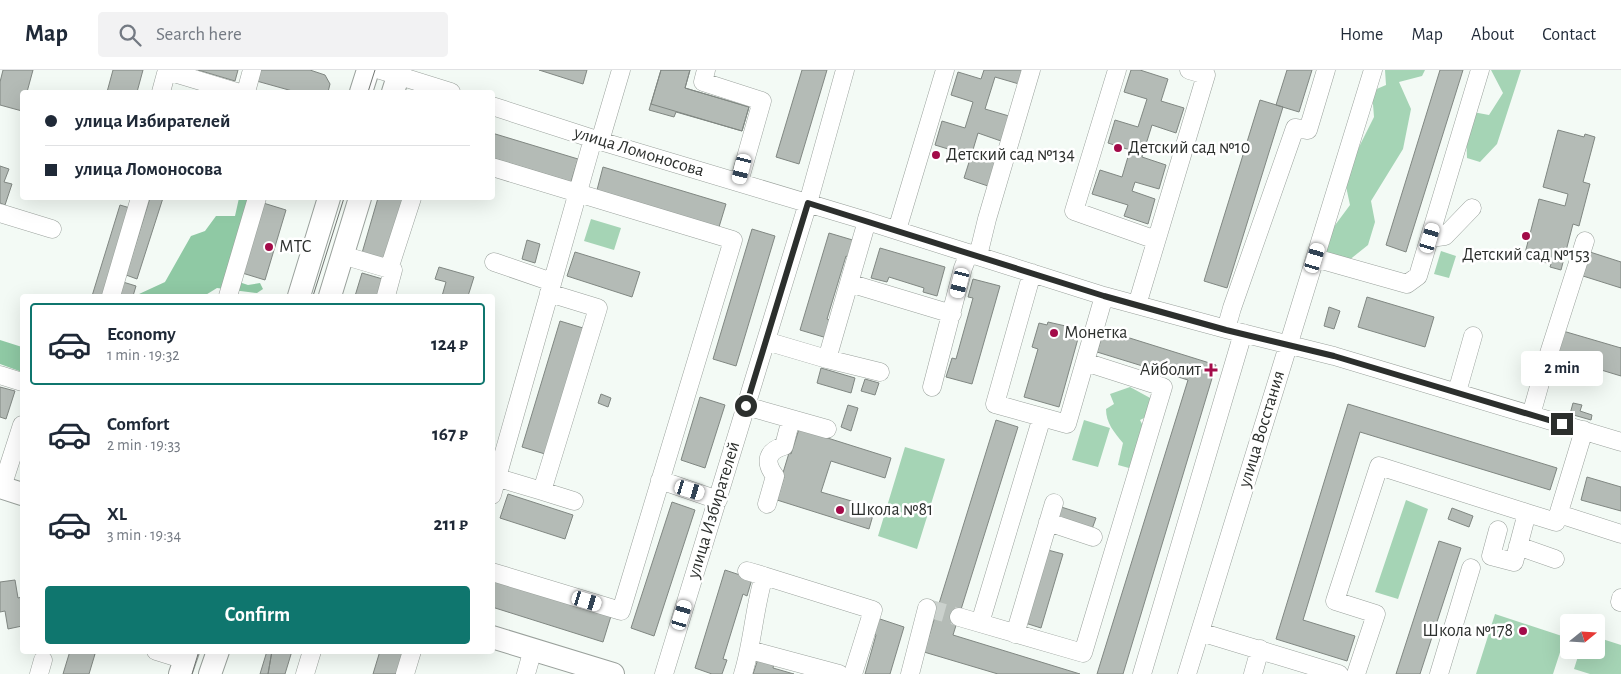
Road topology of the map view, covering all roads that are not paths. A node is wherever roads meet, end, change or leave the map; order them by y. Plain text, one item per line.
1 (167, 70) edge
2 (252, 70) edge
3 (368, 70) edge
4 (621, 70) edge
5 (706, 70) edge
6 (845, 70) edge
7 (945, 70) edge
8 (1031, 70) edge
9 (1117, 70) edge
10 (1189, 70) edge
11 (1326, 70) edge
12 (1373, 70) edge
13 (1480, 70) edge
14 (393, 77) edge
15 (432, 78) edge
16 (162, 90) edge
17 (231, 90) edge
18 (247, 90) edge
19 (362, 90) edge
20 (447, 90) edge
21 (495, 107) edge
22 (596, 140) junction
23 (495, 168) edge
24 (739, 182) junction
25 (577, 193) junction
26 (139, 200) edge
27 (256, 200) edge
28 (328, 200) edge
29 (359, 200) edge
30 (411, 200) edge
31 (808, 203) junction
32 (1472, 208) dead end
33 (0, 213) edge
34 (867, 221) junction
35 (52, 229) dead end
36 (897, 230) junction
37 (1430, 238) junction
38 (1156, 240) junction
39 (1585, 241) dead end
40 (342, 255) junction
41 (974, 255) junction
42 (1315, 258) junction
43 (494, 262) dead end
44 (389, 269) junction
45 (1032, 273) junction
46 (849, 283) junction
47 (551, 287) junction
48 (112, 294) edge
49 (229, 294) edge
50 (299, 294) edge
51 (331, 294) edge
52 (387, 294) edge
53 (1104, 296) junction
54 (1137, 305) junction
55 (952, 314) junction
56 (1235, 331) junction
57 (1473, 336) dead end
58 (766, 341) junction
59 (1287, 344) junction
60 (827, 359) junction
61 (1085, 362) junction
62 (880, 372) dead end
63 (0, 375) edge
64 (20, 381) edge
65 (932, 388) dead end
66 (1457, 392) junction
67 (746, 406) junction
68 (1532, 414) junction
69 (1042, 417) junction
70 (791, 419) junction
71 (827, 429) dead end
72 (1584, 430) junction
73 (20, 434) edge
74 (1621, 442) edge
75 (495, 477) edge
76 (660, 480) junction
77 (8, 489) edge
78 (542, 491) junction
79 (718, 500) junction
80 (574, 501) dead end
81 (1054, 503) dead end
82 (767, 504) dead end
83 (1528, 513) junction
84 (1558, 514) junction
85 (1048, 522) junction
86 (1498, 530) dead end
87 (1621, 534) edge
88 (1092, 537) dead end
89 (1518, 546) junction
90 (1555, 559) dead end
91 (1471, 568) dead end
92 (495, 573) edge
93 (927, 608) dead end
94 (959, 617) tunnel mouth
95 (980, 623) junction
96 (1200, 632) junction
97 (1015, 634) junction
98 (495, 638) edge
99 (533, 649) junction
100 (1260, 649) junction
101 (750, 650) junction
102 (164, 654) edge
103 (217, 654) edge
104 (311, 654) edge
105 (411, 654) edge
106 (184, 662) edge
107 (914, 673) edge
108 (210, 674) edge
109 (305, 674) edge
110 (405, 674) edge
111 (526, 674) edge
112 (613, 674) edge
113 (664, 674) edge
114 (743, 674) edge
115 (839, 674) edge
116 (853, 674) edge
117 (1142, 674) edge
118 (1187, 674) edge
119 (1253, 674) edge
120 (1339, 674) edge
121 (1356, 674) edge
122 (1439, 674) edge

1 - 16 street
1 - 17 street
2 - 18 street
3 - 19 main road
4 - 22 street
5 - 24 street
6 - 31 street, улица Избирателей
7 - 36 street
8 - 41 street
9 - 38 street
10 - 38 street
11 - 56 street
12 - 42 street, улица Восстания
13 - 37 street
14 - 15 street
15 - 20 street
21 - 22 street, улица Ломоносова
22 - 24 street, улица Ломоносова
22 - 25 street
23 - 25 street
24 - 31 street, улица Ломоносова
25 - 47 street
25 - 76 street
26 - 48 street
27 - 49 street
28 - 50 main road
29 - 40 main road
30 - 44 street
31 - 34 street, улица Ломоносова
31 - 58 street, улица Избирателей
32 - 37 street
33 - 35 street
34 - 36 street, улица Ломоносова
34 - 46 street
36 - 41 street, улица Ломоносова
37 - 42 street
38 - 54 street
39 - 68 street
40 - 44 street
40 - 51 main road
41 - 45 street, улица Ломоносова
41 - 55 street
42 - 59 street, улица Восстания
43 - 47 street
44 - 52 street
45 - 53 street, улица Ломоносова
45 - 69 street
46 - 55 street
46 - 60 street
47 - 75 street
47 - 78 street
53 - 54 street, улица Ломоносова
53 - 61 street
54 - 56 street, улица Ломоносова
55 - 65 street
56 - 59 street, улица Ломоносова
56 - 117 street
57 - 66 street
58 - 60 street
58 - 67 street, улица Избирателей
59 - 66 street, улица Ломоносова
59 - 96 street, улица Восстания
60 - 62 street
61 - 69 street
61 - 97 street
63 - 64 street
66 - 68 street, улица Ломоносова
67 - 70 street
67 - 79 street, улица Избирателей
68 - 72 street, улица Ломоносова
69 - 95 street
70 - 71 street
70 - 82 street
72 - 74 street, улица Ломоносова
72 - 84 street
73 - 77 street
75 - 78 street
76 - 79 street
76 - 92 street
78 - 80 street
79 - 113 street, улица Избирателей
81 - 85 street
83 - 84 street
83 - 89 street
83 - 121 street
84 - 87 street
85 - 88 street
85 - 97 street
86 - 89 street
89 - 90 street
91 - 122 street
93 - 107 street
94 - 95 street
95 - 97 street
96 - 100 street
96 - 118 street, улица Восстания
98 - 99 main road
99 - 111 street
99 - 112 main road
100 - 119 street
100 - 120 street
101 - 114 street
101 - 115 street
101 - 116 street
102 - 106 street
103 - 108 main road
104 - 109 street
105 - 110 street

